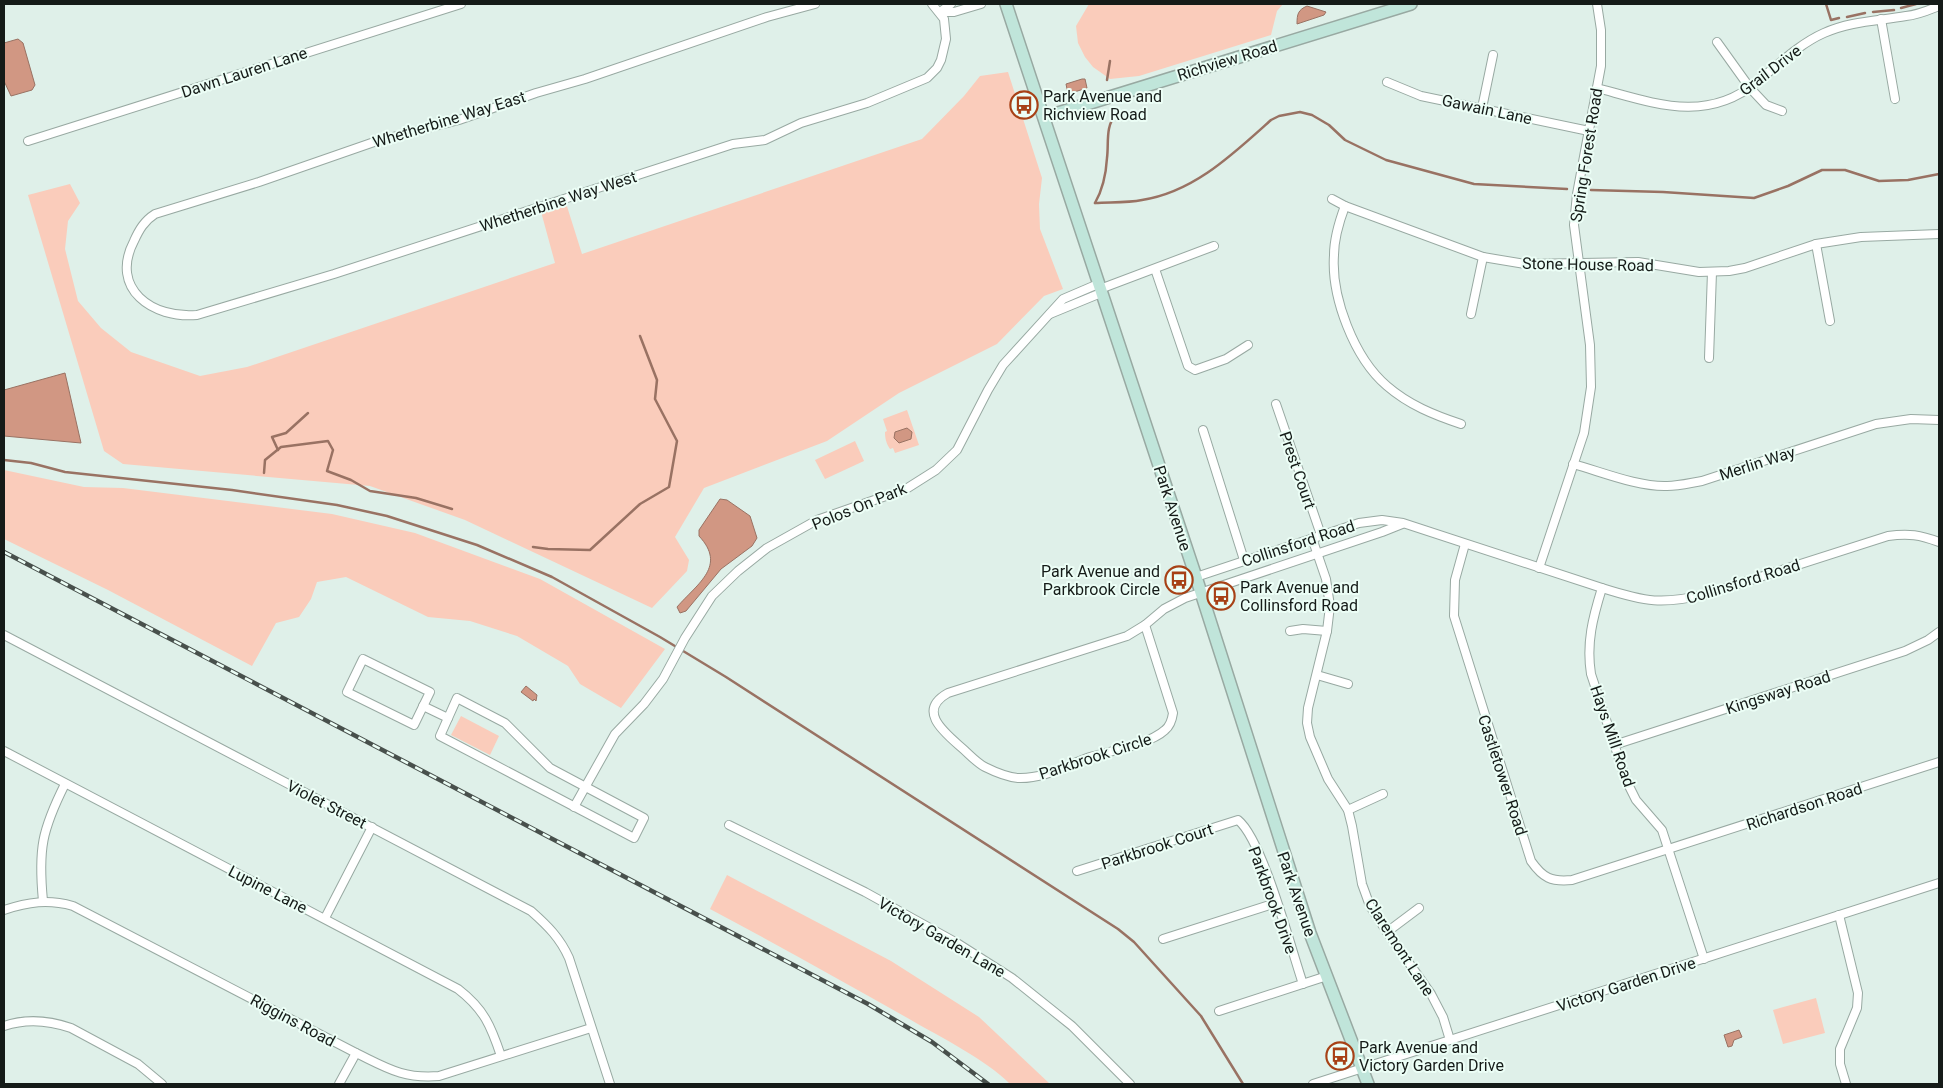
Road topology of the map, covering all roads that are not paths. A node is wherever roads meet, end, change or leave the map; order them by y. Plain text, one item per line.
1 (460, 4) edge
2 (815, 4) edge
3 (932, 4) edge
4 (951, 4) edge
5 (981, 4) edge
6 (1006, 4) edge
7 (1410, 4) edge
8 (1597, 4) edge
9 (1939, 6) edge
10 (940, 12) junction
11 (1881, 19) junction
12 (1717, 42) dead end
13 (1493, 55) dead end
14 (1387, 82) dead end
15 (1597, 88) junction
16 (1750, 88) junction
17 (1895, 100) dead end
18 (1482, 108) junction
19 (1782, 111) dead end
20 (1044, 117) junction
21 (1589, 131) junction
22 (28, 141) dead end
23 (1332, 198) dead end
24 (1345, 206) junction
25 (1939, 234) edge
26 (1816, 244) junction
27 (1214, 246) dead end
28 (1483, 257) junction
29 (1577, 262) junction
30 (1155, 269) junction
31 (1712, 272) junction
32 (128, 279) joint
33 (1100, 288) junction
34 (1471, 314) dead end
35 (1830, 321) dead end
36 (1248, 345) dead end
37 (1709, 358) dead end
38 (1276, 404) dead end
39 (1939, 420) edge
40 (1461, 424) dead end
41 (1203, 430) dead end
42 (1573, 464) junction
43 (1402, 523) junction
44 (1321, 536) junction
45 (1312, 538) junction
46 (1939, 542) edge
47 (1465, 544) junction
48 (1288, 546) junction
49 (1317, 553) junction
50 (1244, 560) junction
51 (1292, 561) junction
52 (1539, 568) junction
53 (1196, 577) junction
54 (1602, 588) junction
55 (1201, 592) junction
56 (1145, 625) junction
57 (1290, 631) dead end
58 (1327, 631) junction
59 (1939, 632) edge
60 (4, 635) edge
61 (1317, 675) junction
62 (1348, 684) dead end
63 (423, 706) junction
64 (448, 718) junction
65 (1614, 745) junction
66 (4, 751) edge
67 (1939, 762) edge
68 (65, 784) junction
69 (585, 787) junction
70 (1383, 794) dead end
71 (574, 808) junction
72 (1348, 810) junction
73 (1238, 820) joint
74 (729, 825) dead end
75 (372, 827) junction
76 (1668, 849) junction
77 (1077, 871) dead end
78 (1939, 883) edge
79 (43, 901) junction
80 (1276, 903) junction
81 (1419, 908) dead end
82 (4, 910) edge
83 (1839, 915) junction
84 (325, 918) junction
85 (1387, 932) junction
86 (1163, 939) dead end
87 (1704, 959) junction
88 (1326, 976) junction
89 (1302, 984) junction
90 (1219, 1011) dead end
91 (4, 1026) edge
92 (591, 1028) junction
93 (1450, 1040) junction
94 (356, 1053) junction
95 (501, 1056) junction
96 (1363, 1068) junction
97 (162, 1084) edge
98 (339, 1084) edge
99 (610, 1084) edge
100 (1130, 1084) edge
101 (1313, 1084) edge
102 (1368, 1084) edge
103 (1846, 1084) edge

1 - 22 street, Dawn Lauren Lane
2 - 32 street, Whetherbine Way East
3 - 10 street
4 - 10 street
5 - 10 street
6 - 20 main road, Park Avenue
7 - 20 main road, Richview Road
8 - 15 street, Spring Forest Road
9 - 11 street, Grail Drive
10 - 32 street, Whetherbine Way West
11 - 16 street, Grail Drive
11 - 17 street
12 - 16 street
13 - 18 street
14 - 18 street, Gawain Lane
15 - 16 street, Grail Drive
15 - 21 street, Spring Forest Road
16 - 19 street
18 - 21 street, Gawain Lane
20 - 33 main road, Park Avenue
21 - 29 street, Spring Forest Road
23 - 24 street, Stone House Road
24 - 28 street, Stone House Road
24 - 40 street
25 - 26 street, Stone House Road
26 - 31 street, Stone House Road
26 - 35 street
27 - 30 street, Polos On Park
28 - 29 street, Stone House Road
28 - 34 street
29 - 31 street, Stone House Road
29 - 42 street, Spring Forest Road
30 - 33 street, Polos On Park
30 - 36 street
31 - 37 street
33 - 53 main road, Park Avenue
33 - 69 street, Polos On Park
38 - 44 street, Prest Court
39 - 42 street, Merlin Way
41 - 50 street
42 - 52 street, Spring Forest Road
43 - 44 street, Collinsford Road
43 - 47 street, Collinsford Road
43 - 49 street, Collinsford Road
44 - 45 street, Collinsford Road
45 - 48 street, Collinsford Road
45 - 49 street, Claremont Lane
46 - 54 street, Collinsford Road
47 - 52 street, Collinsford Road
47 - 76 street, Castletower Road
48 - 50 street, Collinsford Road
48 - 51 street
49 - 51 street, Collinsford Road
49 - 58 street, Claremont Lane
50 - 53 street, Collinsford Road
51 - 55 street, Collinsford Road
52 - 54 street, Collinsford Road
53 - 55 main road, Park Avenue
54 - 65 street, Hays Mill Road
55 - 56 street, Parkbrook Circle
55 - 88 main road, Park Avenue
56 - 56 street, Parkbrook Circle
57 - 58 street
58 - 61 street, Claremont Lane
59 - 65 street, Kingsway Road
60 - 75 street, Violet Street
61 - 62 street
61 - 72 street, Claremont Lane
63 - 63 street
63 - 64 street
64 - 69 street
64 - 71 street
65 - 76 street, Hays Mill Road
66 - 68 street, Lupine Lane
67 - 76 street, Richardson Road
68 - 79 street
68 - 84 street, Lupine Lane
69 - 71 street, Polos On Park
69 - 71 street
70 - 72 street
72 - 85 street, Claremont Lane
73 - 77 street, Parkbrook Court
73 - 80 street, Parkbrook Drive
74 - 100 street, Victory Garden Lane
75 - 84 street
75 - 92 street, Violet Street
76 - 87 street, Hays Mill Road
78 - 83 street, Victory Garden Drive
79 - 82 street, Riggins Road
79 - 94 street, Riggins Road
80 - 86 street
80 - 89 street, Parkbrook Drive
81 - 85 street
83 - 87 street, Victory Garden Drive
83 - 103 street
84 - 95 street, Lupine Lane
85 - 93 street, Claremont Lane
87 - 93 street, Victory Garden Drive
88 - 89 street
88 - 96 main road, Park Avenue
89 - 90 street
91 - 97 street
92 - 95 street, Riggins Road
92 - 99 street, Violet Street
93 - 96 street, Victory Garden Drive
94 - 95 street, Riggins Road
94 - 98 street
96 - 101 street, Victory Garden Drive
96 - 102 main road, Park Avenue

